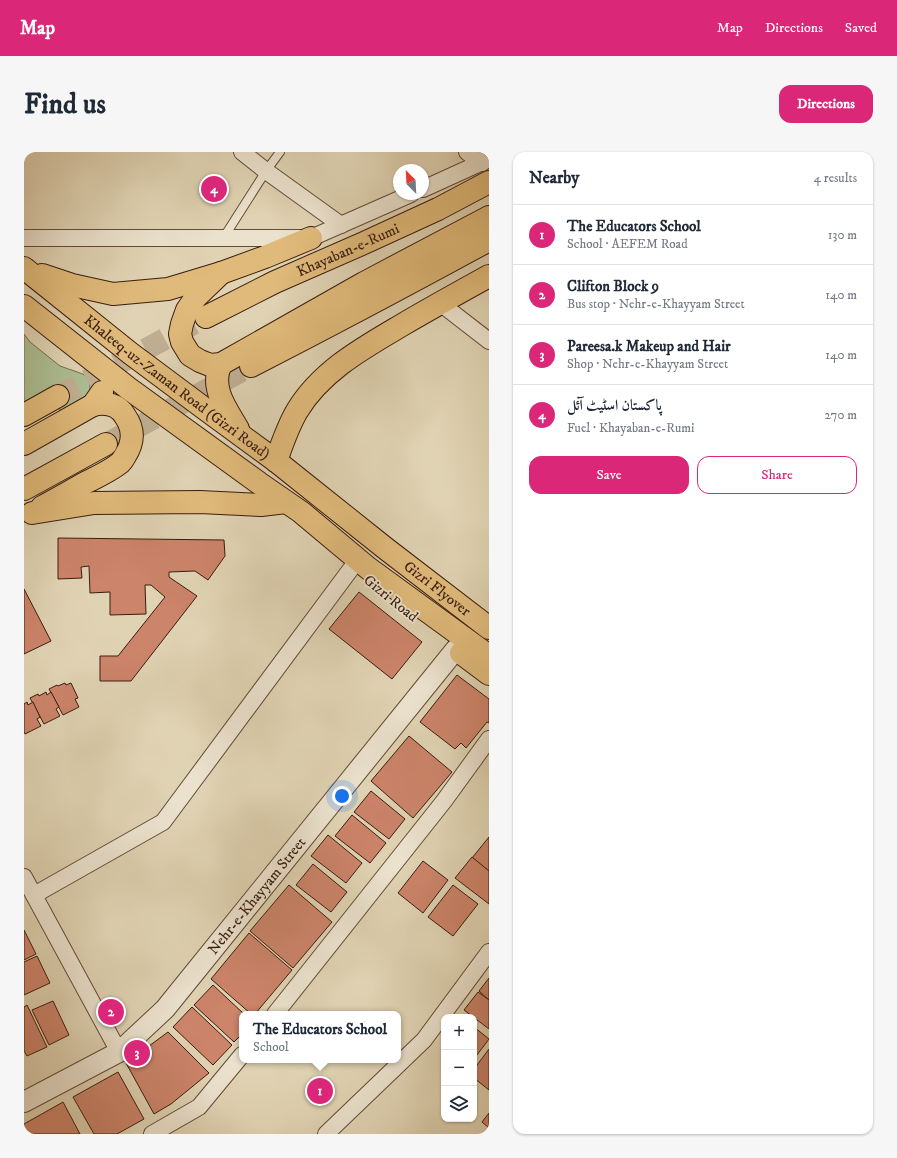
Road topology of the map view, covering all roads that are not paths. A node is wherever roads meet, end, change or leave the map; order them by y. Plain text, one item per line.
1 (242, 152) edge
2 (280, 152) edge
3 (467, 152) edge
4 (487, 168) edge
5 (266, 171) junction
6 (429, 187) edge
7 (397, 200) edge
8 (489, 217) edge
9 (341, 225) junction
10 (224, 237) junction
11 (24, 238) edge
12 (311, 238) junction
13 (489, 240) edge
14 (25, 268) edge
15 (221, 273) junction
16 (489, 276) edge
17 (440, 303) junction
18 (24, 306) edge
19 (206, 317) tunnel mouth
20 (489, 341) edge
21 (220, 364) junction
22 (100, 365) junction
23 (251, 366) tunnel mouth
24 (58, 396) tunnel mouth
25 (93, 405) junction
26 (24, 415) edge
27 (243, 437) junction
28 (24, 444) edge
29 (106, 444) tunnel mouth
30 (276, 461) junction
31 (24, 489) edge
32 (331, 504) junction
33 (294, 507) junction
34 (28, 515) edge
35 (361, 567) junction
36 (489, 615) edge
37 (489, 628) edge
38 (456, 649) junction
39 (489, 656) edge
40 (489, 674) edge
41 (489, 739) edge
42 (27, 886) edge
43 (489, 952) edge
44 (277, 1011) edge
45 (119, 1052) junction
46 (239, 1059) edge
47 (401, 1062) edge
48 (400, 1063) edge
49 (24, 1102) edge
50 (152, 1134) edge
51 (326, 1134) edge

1 - 5 street
2 - 5 lane
3 - 4 street
4 - 6 street
4 - 19 main road, Khayaban-e-Rumi
5 - 9 street
5 - 10 lane
7 - 9 street
8 - 21 main road
9 - 12 street
10 - 11 street
10 - 12 street
12 - 15 main road
13 - 23 main road
14 - 15 main road
14 - 27 main road, Khaleeq-uz-Zaman Road (Gizri Road)
15 - 21 main road
16 - 17 main road
17 - 20 street
17 - 30 main road
18 - 22 main road, Khaleeq-uz-Zaman Road (Gizri Road)
21 - 27 main road
22 - 25 main road
22 - 33 main road, Khaleeq-uz-Zaman Road (Gizri Road)
24 - 26 main road
25 - 28 main road
25 - 34 main road
27 - 30 main road, Khaleeq-uz-Zaman Road (Gizri Road)
29 - 31 main road
30 - 32 main road, Khaleeq-uz-Zaman Road (Gizri Road)
32 - 36 main road
32 - 37 main road, Gizri Flyover
33 - 34 main road
33 - 35 main road, Gizri Road
35 - 38 main road, Gizri Road
35 - 39 main road, Gizri Flyover
35 - 42 street
38 - 40 main road, Gizri Road
38 - 45 street, Nehr-e-Khayyam Street
41 - 44 street
42 - 45 street
43 - 47 street
45 - 49 street, Nehr-e-Khayyam Street
46 - 50 street
48 - 51 street

